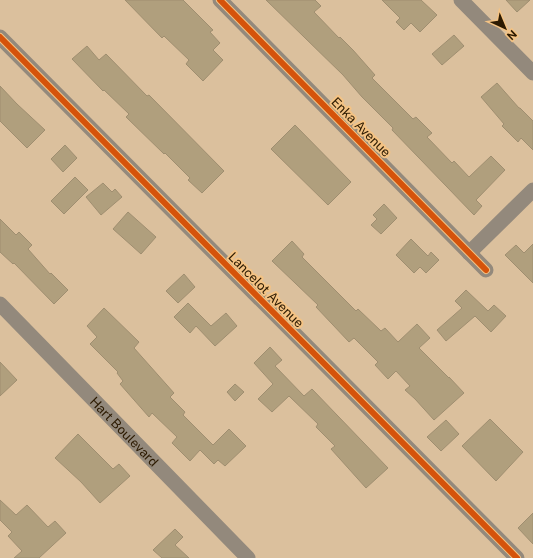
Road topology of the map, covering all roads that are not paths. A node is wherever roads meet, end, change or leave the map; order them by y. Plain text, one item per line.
1 (220, 0) edge
2 (461, 0) edge
3 (0, 37) edge
4 (533, 73) edge
5 (533, 190) edge
6 (469, 253) junction
7 (486, 270) dead end
8 (0, 304) edge
9 (248, 558) edge
10 (517, 558) edge

1 - 6 street, Enka Avenue
2 - 4 street
3 - 10 street, Lancelot Avenue
5 - 6 street
6 - 7 street, Enka Avenue
8 - 9 street, Hart Boulevard

